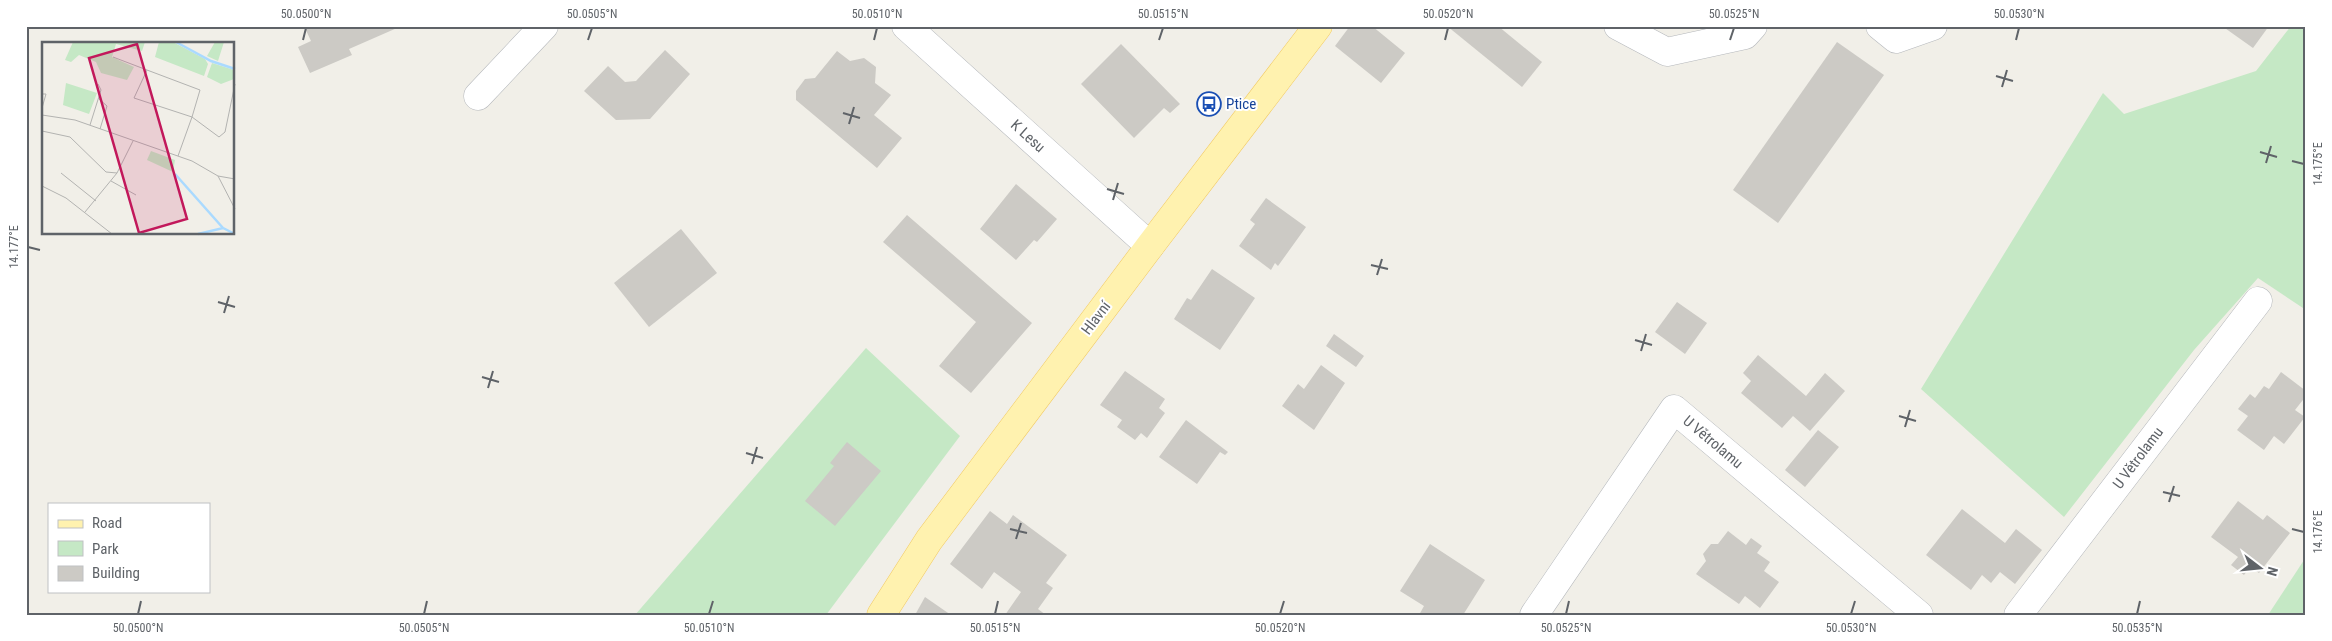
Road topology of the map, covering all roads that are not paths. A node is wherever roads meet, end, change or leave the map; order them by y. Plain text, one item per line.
1 (544, 26) edge
2 (906, 26) edge
3 (1318, 26) edge
4 (1618, 26) edge
5 (1753, 26) edge
6 (1880, 26) edge
7 (1933, 26) edge
8 (478, 96) dead end
9 (1150, 246) junction
10 (2258, 301) dead end
11 (881, 615) edge
12 (1534, 615) edge
13 (1920, 615) edge
14 (2018, 615) edge

1 - 8 street
2 - 9 street, K Lesu
3 - 9 main road, Hlavní
4 - 5 street
6 - 7 street
9 - 11 main road, Hlavní
10 - 14 street, U Větrolamu
12 - 13 street, U Větrolamu

